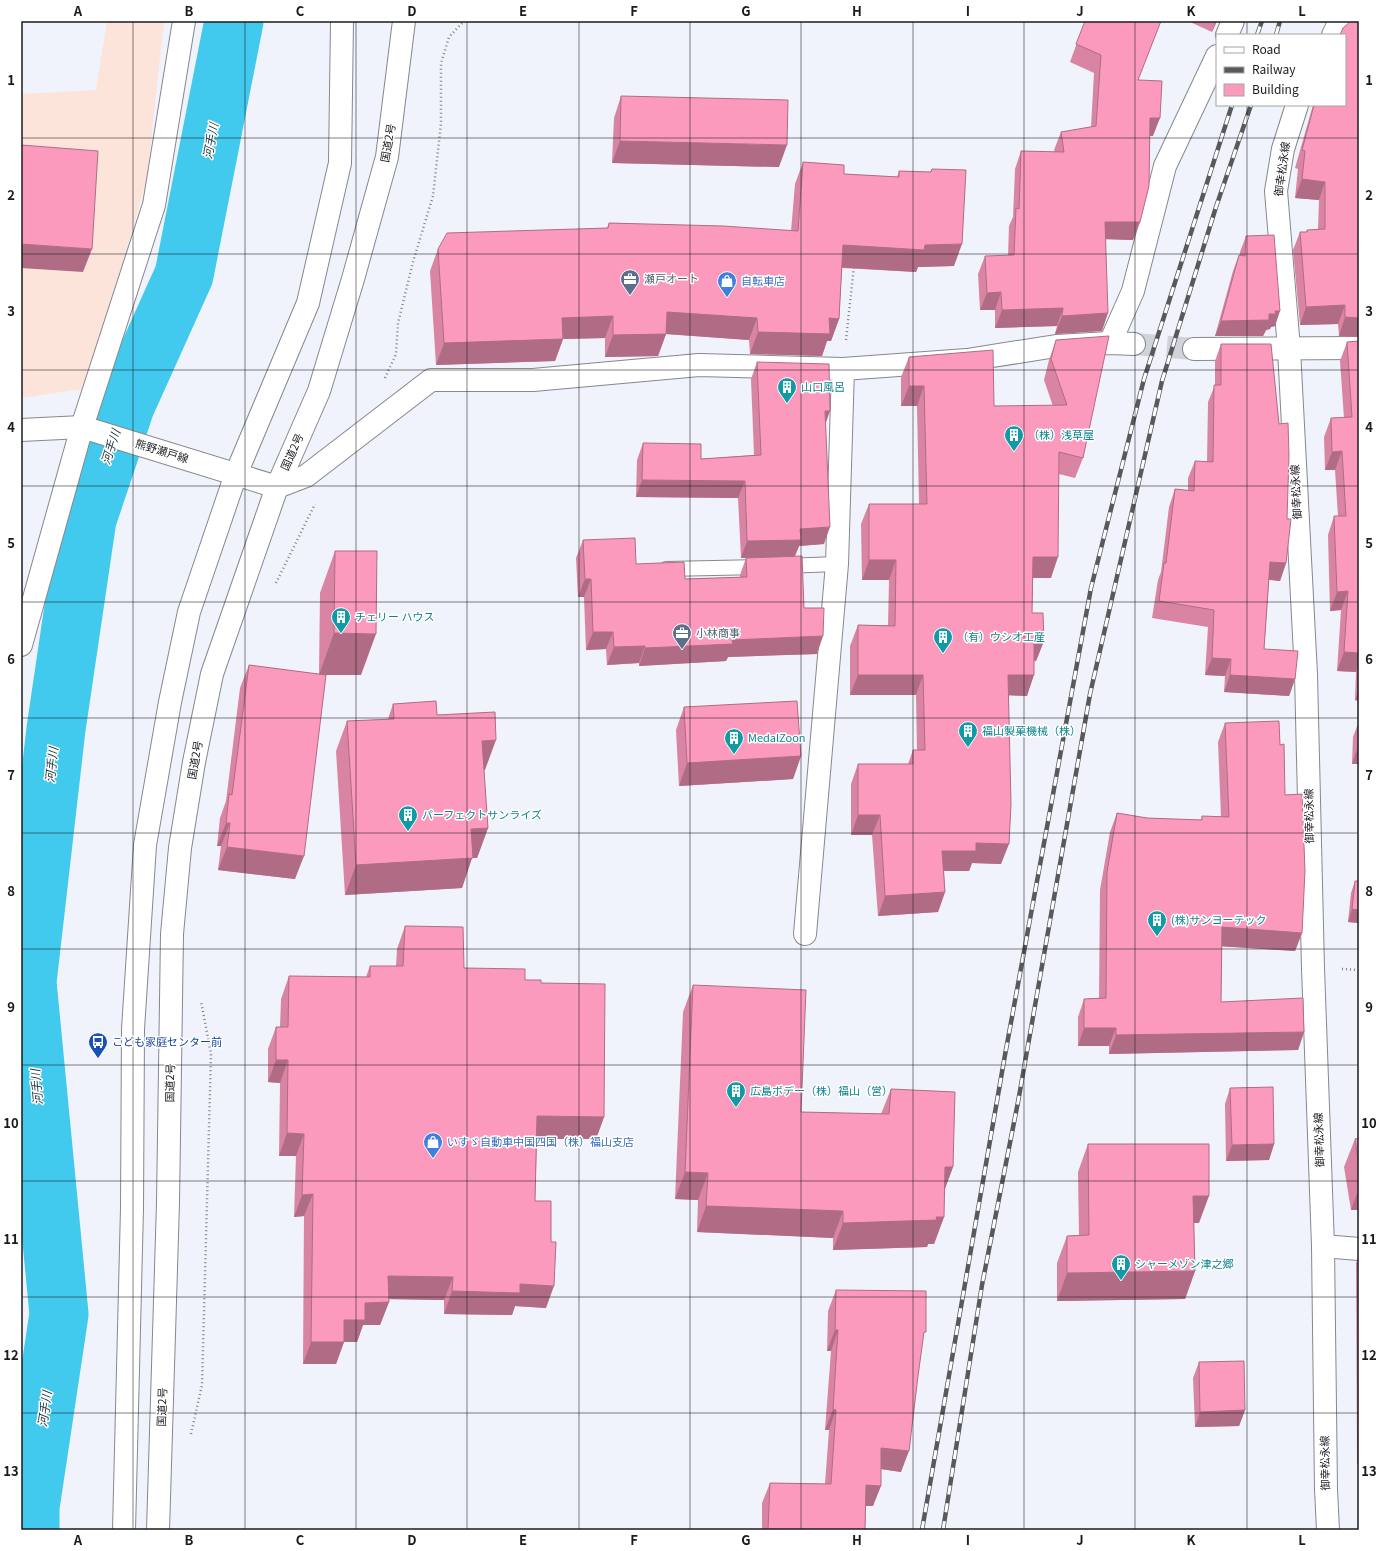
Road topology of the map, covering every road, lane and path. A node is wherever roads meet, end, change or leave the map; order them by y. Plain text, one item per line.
1 (184, 21) edge
2 (342, 21) edge
3 (404, 21) edge
4 (464, 21) edge
5 (1233, 21) edge
6 (1340, 21) edge
7 (1227, 34) edge
8 (1334, 34) edge
9 (1216, 58) edge
10 (1297, 106) edge
11 (854, 263) edge
12 (1110, 343) junction
13 (1134, 344) tunnel mouth
14 (1359, 348) edge
15 (1194, 349) tunnel mouth
16 (1289, 349) junction
17 (843, 369) junction
18 (383, 383) dead end
19 (82, 427) junction
20 (21, 430) edge
21 (236, 474) junction
22 (277, 487) junction
23 (318, 499) dead end
24 (837, 564) junction
25 (656, 570) edge
26 (275, 585) dead end
27 (21, 645) edge
28 (805, 934) dead end
29 (200, 994) dead end
30 (1323, 1246) junction
31 (1359, 1249) edge
32 (191, 1436) dead end
33 (124, 1530) edge
34 (158, 1530) edge
35 (1328, 1530) edge

1 - 19 main road
2 - 21 main road
3 - 22 main road, 国道2号
4 - 18 path
5 - 7 main road
6 - 8 main road
9 - 12 main road
10 - 16 main road, 御幸松永線
11 - 17 path
12 - 13 main road
12 - 17 main road
14 - 16 main road
15 - 16 main road
16 - 30 main road, 御幸松永線
17 - 22 main road
17 - 24 main road
19 - 20 main road, 熊野瀬戸線
19 - 21 main road, 熊野瀬戸線
19 - 27 main road
21 - 22 main road, 熊野瀬戸線
21 - 33 main road
22 - 34 main road, 国道2号
23 - 26 path
24 - 25 lane
24 - 28 main road
29 - 32 path
30 - 31 main road
30 - 35 main road, 御幸松永線

